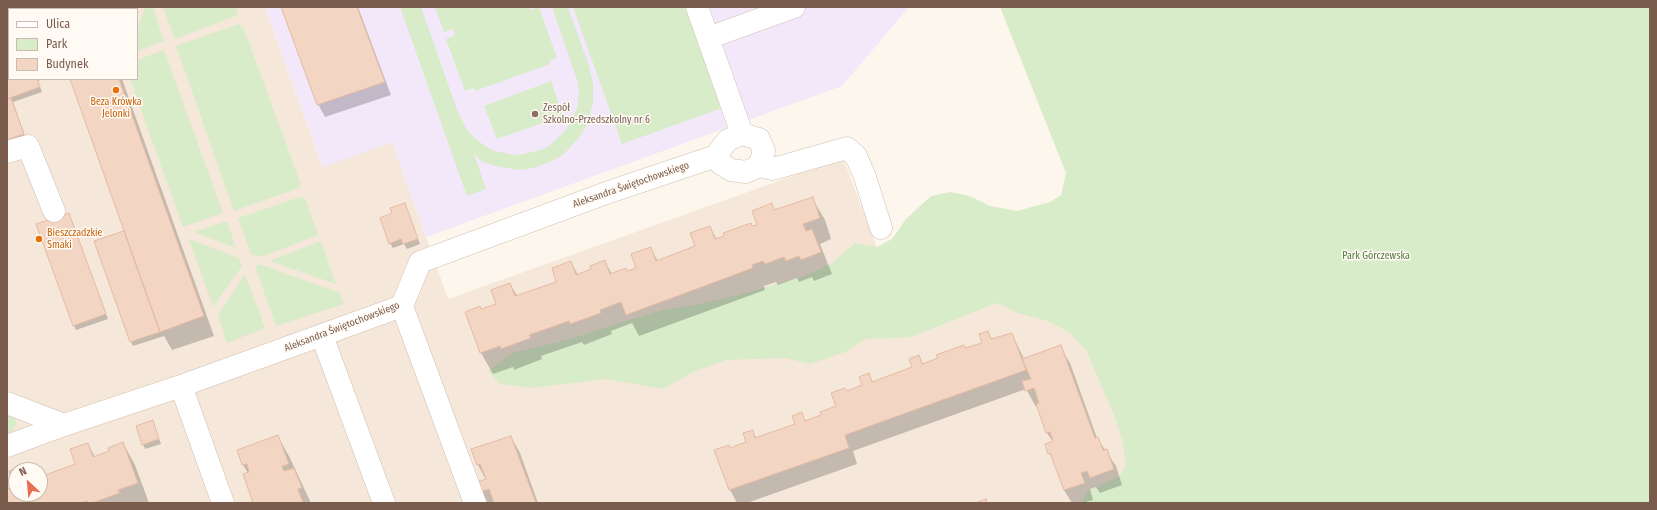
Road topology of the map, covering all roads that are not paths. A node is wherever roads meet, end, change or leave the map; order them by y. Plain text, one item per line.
1 (697, 7) edge
2 (794, 7) edge
3 (708, 38) junction
4 (742, 134) junction
5 (7, 152) edge
6 (719, 153) junction
7 (761, 158) junction
8 (54, 211) dead end
9 (881, 228) dead end
10 (402, 306) junction
11 (322, 336) junction
12 (181, 386) junction
13 (7, 403) edge
14 (64, 425) junction
15 (7, 446) edge
16 (223, 503) edge
17 (384, 503) edge
18 (475, 503) edge

1 - 3 street
2 - 3 street
3 - 4 street
4 - 6 street
4 - 7 street
5 - 8 street
6 - 7 street
6 - 10 street, Aleksandra Świętochowskiego
7 - 9 street
10 - 11 street, Aleksandra Świętochowskiego
10 - 18 street
11 - 12 street, Aleksandra Świętochowskiego
11 - 17 street
12 - 14 street, Aleksandra Świętochowskiego
12 - 16 street
13 - 14 street
14 - 15 street, Aleksandra Świętochowskiego

